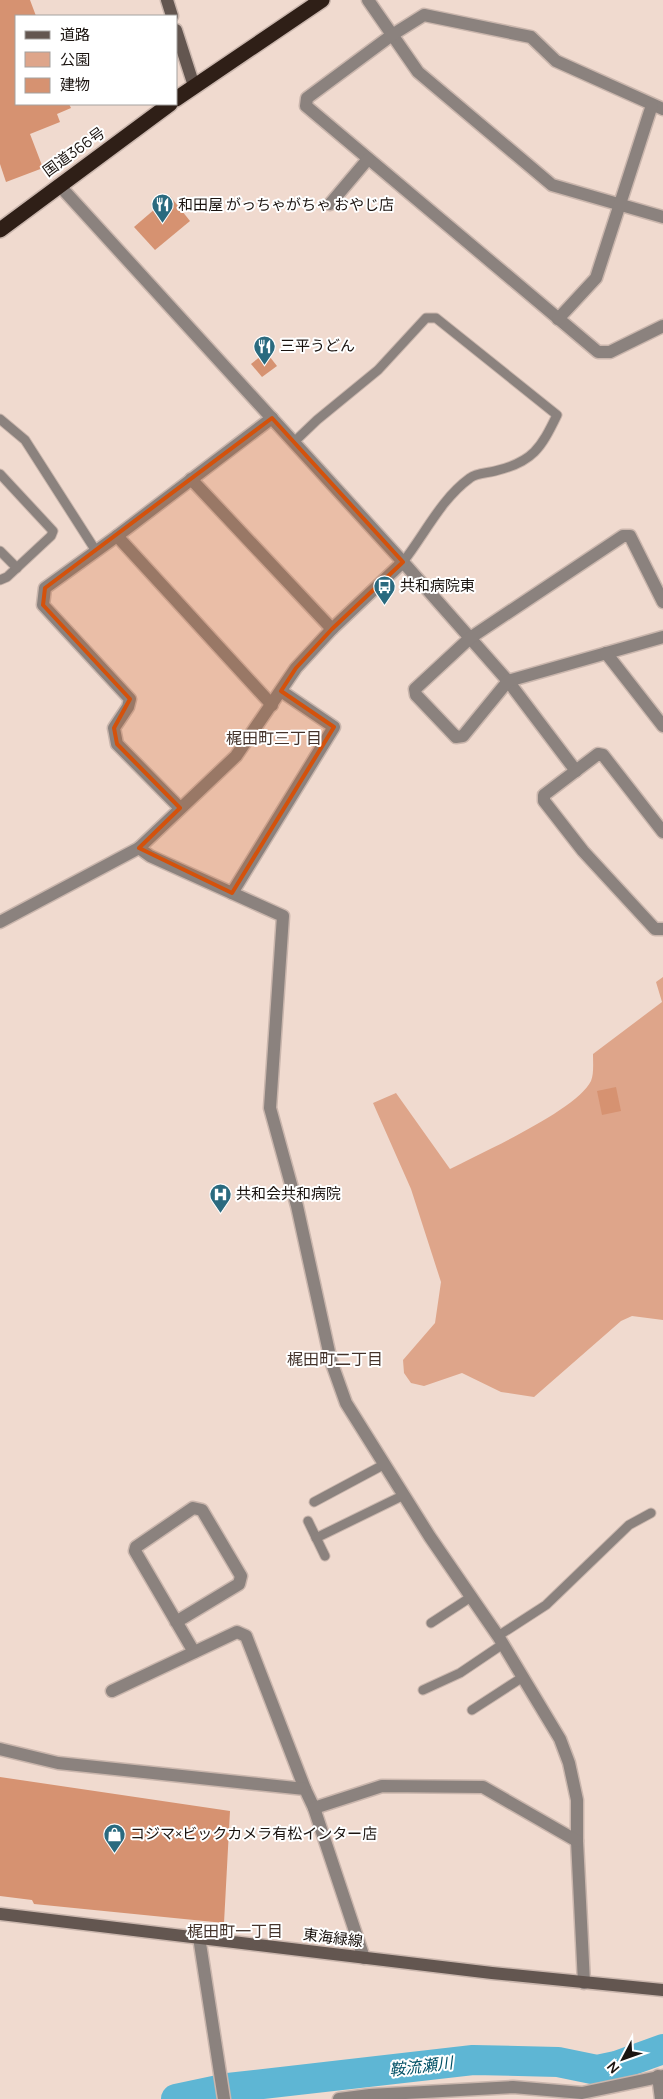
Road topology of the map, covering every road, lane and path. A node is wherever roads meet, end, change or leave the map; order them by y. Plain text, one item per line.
1 (167, 0) edge
2 (322, 0) edge
3 (368, 0) edge
4 (172, 15) edge
5 (392, 35) junction
6 (178, 36) edge
7 (194, 86) junction
8 (178, 98) edge
9 (169, 105) edge
10 (658, 107) edge
11 (368, 159) junction
12 (59, 185) junction
13 (330, 204) dead end
14 (620, 204) junction
15 (663, 217) edge
16 (0, 230) edge
17 (558, 319) junction
18 (663, 326) edge
19 (272, 418) junction
20 (0, 419) edge
21 (294, 442) junction
22 (0, 474) edge
23 (192, 479) junction
24 (117, 536) junction
25 (0, 551) edge
26 (96, 551) junction
27 (403, 562) junction
28 (17, 568) junction
29 (0, 580) edge
30 (663, 602) edge
31 (332, 629) junction
32 (663, 637) edge
33 (470, 638) junction
34 (606, 653) junction
35 (508, 681) junction
36 (281, 691) junction
37 (272, 705) junction
38 (663, 726) edge
39 (576, 771) junction
40 (180, 808) junction
41 (663, 832) edge
42 (139, 848) junction
43 (232, 893) junction
44 (0, 922) edge
45 (663, 929) edge
46 (384, 1464) junction
47 (404, 1495) junction
48 (314, 1502) dead end
49 (651, 1513) dead end
50 (308, 1521) dead end
51 (316, 1538) junction
52 (325, 1556) dead end
53 (471, 1597) junction
54 (176, 1622) junction
55 (431, 1623) dead end
56 (500, 1640) junction
57 (194, 1652) junction
58 (523, 1677) junction
59 (423, 1690) dead end
60 (112, 1691) dead end
61 (472, 1710) dead end
62 (0, 1749) edge
63 (305, 1789) junction
64 (314, 1808) junction
65 (577, 1841) junction
66 (0, 1914) edge
67 (199, 1937) junction
68 (364, 1958) junction
69 (584, 1983) junction
70 (663, 1990) edge
71 (660, 2076) edge
72 (514, 2093) edge
73 (370, 2097) edge
74 (224, 2099) edge
75 (339, 2099) edge
76 (661, 2099) edge

1 - 4 main road
2 - 7 highway
3 - 5 street
5 - 10 street
5 - 11 street
5 - 14 street
6 - 7 main road
7 - 8 highway
9 - 12 highway, 国道366号
10 - 14 street
11 - 13 street
11 - 17 street
12 - 16 highway, 国道366号
12 - 19 street
14 - 15 street
14 - 17 street
17 - 18 street
19 - 21 street
19 - 23 street
20 - 26 lane
21 - 27 street
21 - 27 lane
22 - 28 lane
23 - 24 street
23 - 31 street
24 - 26 street
24 - 37 street
25 - 28 lane
26 - 40 street
27 - 31 street
27 - 33 street
28 - 29 lane
30 - 33 street
31 - 36 street
32 - 34 street
33 - 35 street
33 - 35 street
34 - 35 street
34 - 38 street
35 - 39 street
36 - 37 street
36 - 43 street
37 - 40 street
39 - 41 street
39 - 45 street
40 - 42 street
42 - 43 street
42 - 44 street
43 - 46 street
46 - 47 street
46 - 48 lane
47 - 51 lane
47 - 53 street
49 - 56 lane
50 - 51 lane
51 - 52 lane
53 - 55 lane
53 - 56 street
54 - 54 street
54 - 57 street
56 - 58 street
56 - 59 lane
57 - 60 street
57 - 63 street
58 - 61 lane
58 - 65 street
62 - 63 street
63 - 64 street
64 - 65 street
64 - 68 street
65 - 69 street
66 - 67 main road, 東海緑線
67 - 68 main road, 東海緑線
67 - 74 street
68 - 69 main road, 東海緑線
69 - 70 main road, 東海緑線
71 - 72 street
71 - 76 street
72 - 73 street
73 - 75 street

